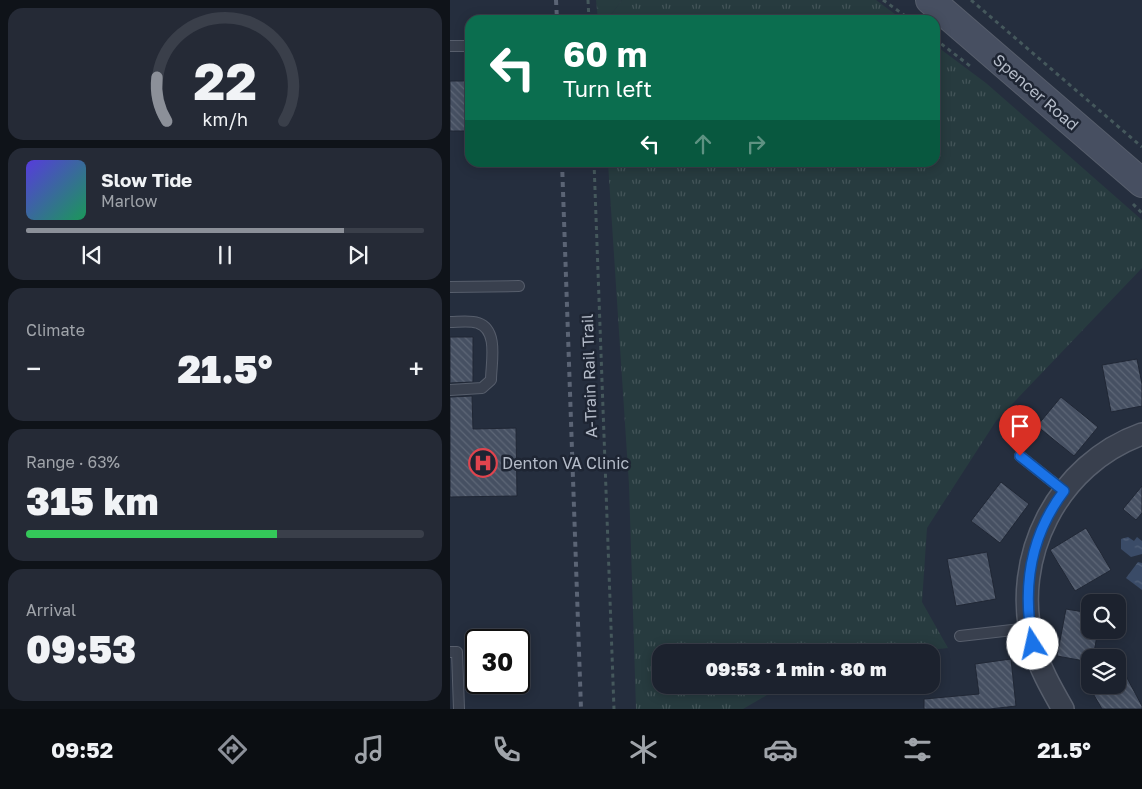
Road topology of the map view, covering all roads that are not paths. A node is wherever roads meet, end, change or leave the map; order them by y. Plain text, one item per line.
1 (930, 0) edge
2 (450, 46) edge
3 (465, 46) edge
4 (1142, 183) edge
5 (519, 286) dead end
6 (450, 287) edge
7 (450, 322) edge
8 (450, 390) edge
9 (1142, 434) edge
10 (1020, 456) dead end
11 (1064, 491) junction
12 (1030, 628) junction
13 (960, 636) dead end
14 (450, 652) edge
15 (459, 709) edge
16 (1063, 709) edge

1 - 4 street, Spencer Road
2 - 3 lane
5 - 6 lane
7 - 8 lane
9 - 11 street
10 - 11 lane
11 - 12 street
12 - 13 lane
12 - 16 street
14 - 15 lane

